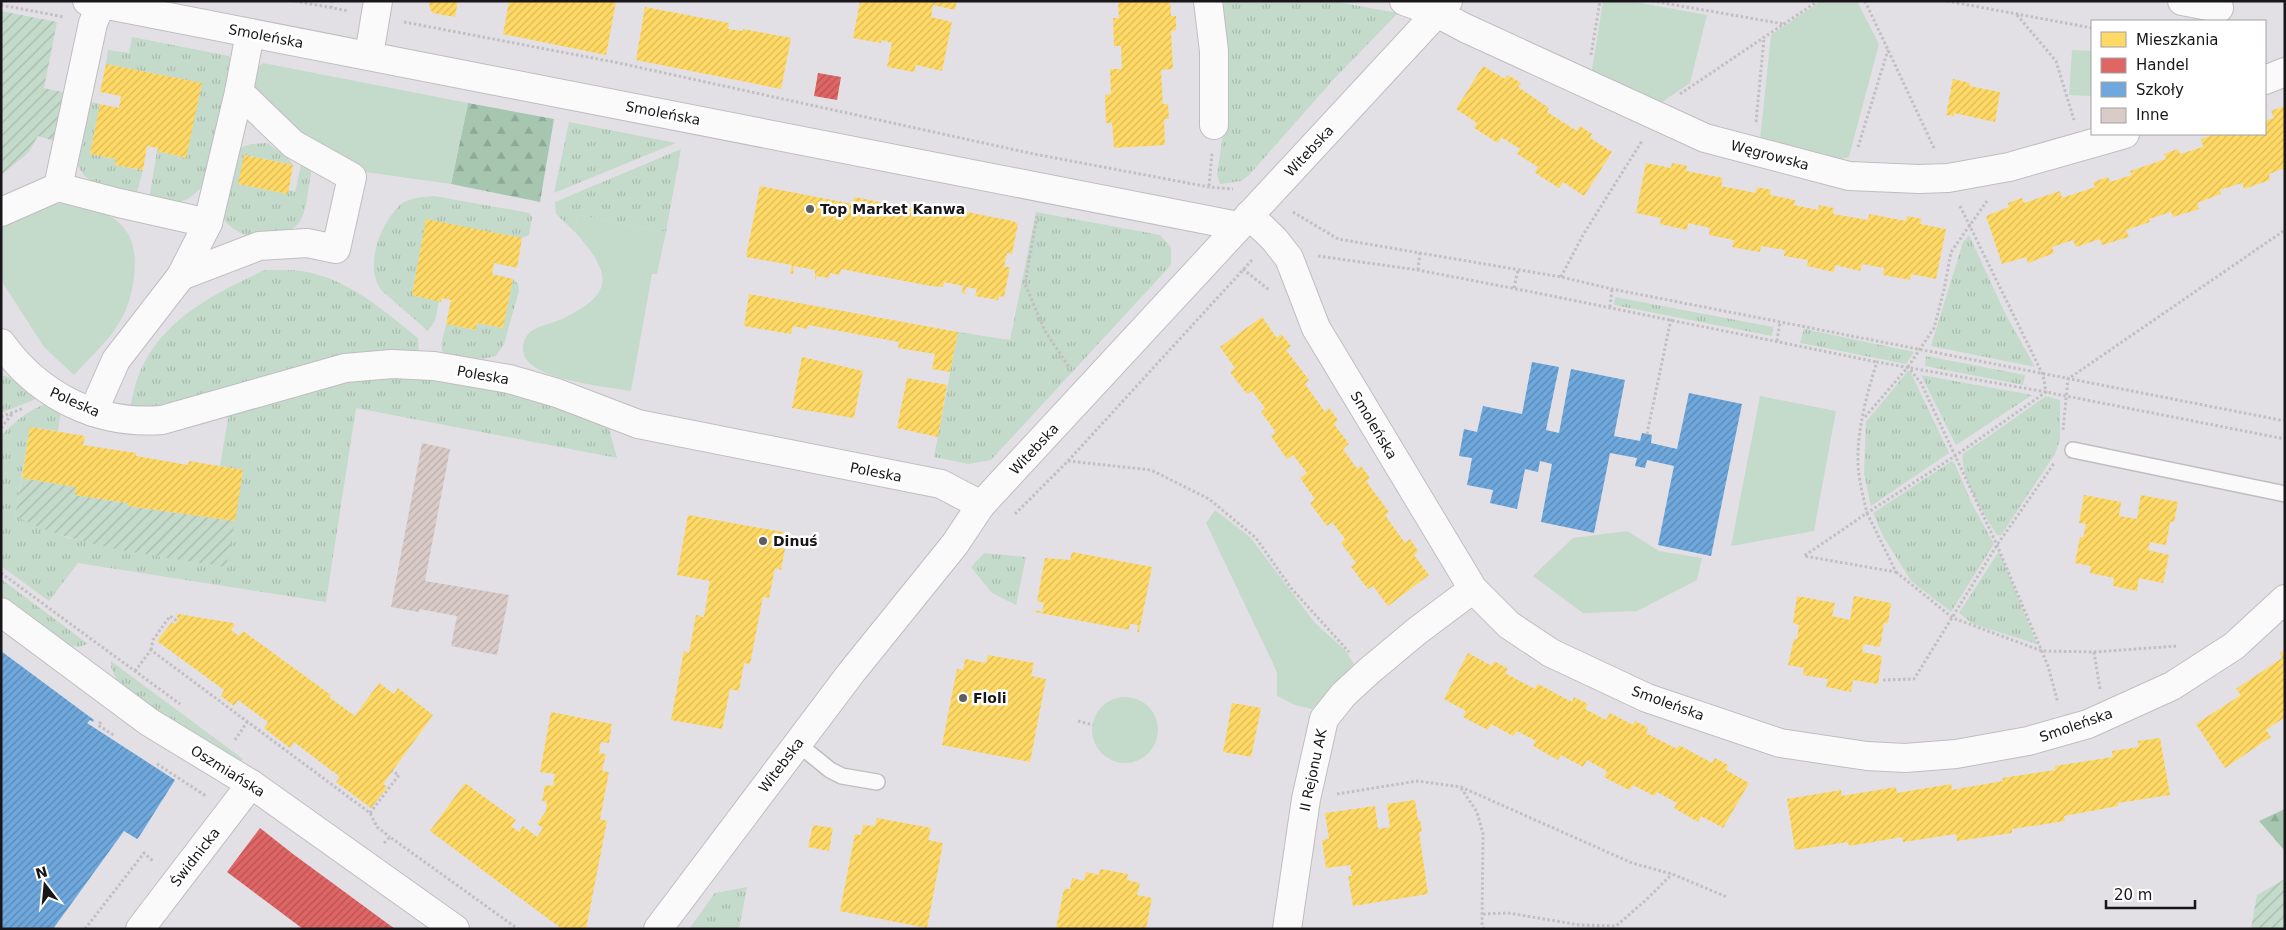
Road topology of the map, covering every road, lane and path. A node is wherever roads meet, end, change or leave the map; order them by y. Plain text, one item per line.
1 (295, 1) edge
2 (332, 1) edge
3 (1208, 1) edge
4 (1404, 1) edge
5 (1600, 1) edge
6 (1652, 1) edge
7 (1818, 1) edge
8 (1865, 1) edge
9 (1947, 1) edge
10 (2182, 1) edge
11 (1, 5) edge
12 (1442, 7) edge
13 (331, 8) junction
14 (2219, 8) dead end
15 (94, 9) edge
16 (377, 9) edge
17 (2017, 15) junction
18 (1784, 24) junction
19 (2091, 28) edge
20 (250, 33) junction
21 (1764, 38) junction
22 (1888, 49) junction
23 (369, 55) junction
24 (2285, 72) edge
25 (2266, 80) edge
26 (1587, 83) junction
27 (239, 92) junction
28 (1654, 116) junction
29 (1214, 125) dead end
30 (2121, 135) edge
31 (2082, 146) junction
32 (1753, 150) junction
33 (1849, 176) junction
34 (1948, 178) junction
35 (58, 187) junction
36 (1038, 208) dead end
37 (1, 212) edge
38 (1251, 213) junction
39 (208, 223) junction
40 (1969, 226) junction
41 (2285, 230) edge
42 (1420, 252) junction
43 (1289, 258) junction
44 (1418, 270) junction
45 (1518, 270) junction
46 (181, 276) junction
47 (1561, 277) junction
48 (1514, 288) junction
49 (1612, 289) junction
50 (1610, 306) junction
51 (1671, 319) junction
52 (1780, 322) junction
53 (1777, 341) junction
54 (1, 343) edge
55 (1918, 349) junction
56 (1877, 362) junction
57 (1908, 367) junction
58 (1071, 369) dead end
59 (2043, 375) junction
60 (2068, 379) junction
61 (2046, 392) junction
62 (2066, 396) junction
63 (93, 412) junction
64 (12, 414) dead end
65 (1863, 420) junction
66 (2285, 421) edge
67 (1, 428) edge
68 (1647, 434) dead end
69 (2063, 434) dead end
70 (2285, 439) edge
71 (2073, 450) dead end
72 (1955, 456) junction
73 (1068, 461) dead end
74 (2054, 464) dead end
75 (2285, 494) edge
76 (981, 505) junction
77 (1866, 513) junction
78 (1997, 545) junction
79 (1896, 572) junction
80 (1473, 589) junction
81 (2285, 599) edge
82 (1, 612) edge
83 (1953, 618) junction
84 (177, 621) dead end
85 (151, 650) junction
86 (2042, 651) junction
87 (2094, 652) junction
88 (135, 671) dead end
89 (1370, 671) junction
90 (2194, 672) junction
91 (1884, 680) dead end
92 (2107, 715) junction
93 (1078, 721) dead end
94 (247, 722) junction
95 (1093, 725) dead end
96 (2066, 730) junction
97 (233, 743) dead end
98 (798, 743) junction
99 (392, 771) dead end
100 (877, 782) dead end
101 (251, 784) junction
102 (1461, 788) junction
103 (1306, 799) junction
104 (370, 813) junction
105 (390, 836) dead end
106 (155, 863) dead end
107 (1672, 874) junction
108 (1728, 897) dead end
109 (1483, 914) junction
110 (85, 929) edge
111 (140, 929) edge
112 (455, 929) edge
113 (658, 929) edge
114 (1287, 929) edge
115 (1484, 929) edge

1 - 13 path
2 - 13 path
3 - 29 street
4 - 12 street, Węgrowska
5 - 26 path
6 - 18 path
7 - 18 path
8 - 22 path
9 - 17 path
10 - 14 street
11 - 15 path
12 - 26 street, Węgrowska
12 - 38 street, Witebska
13 - 16 path
15 - 20 street, Smoleńska
15 - 35 street
16 - 23 street
16 - 38 path
17 - 19 path
17 - 31 path
18 - 21 path
20 - 23 street, Smoleńska
20 - 27 street
21 - 28 path
21 - 32 path
22 - 33 path
22 - 34 path
23 - 38 street, Smoleńska
24 - 25 street
26 - 28 street, Węgrowska
27 - 39 street
27 - 46 street
28 - 32 street, Węgrowska
28 - 47 path
30 - 31 street, Węgrowska
31 - 34 street, Węgrowska
32 - 33 street, Węgrowska
33 - 34 street, Węgrowska
34 - 40 path
35 - 37 street
35 - 39 street
36 - 58 path
38 - 42 path
38 - 43 street, Smoleńska
38 - 76 street, Witebska
39 - 46 street
40 - 55 path
40 - 59 path
41 - 60 path
42 - 44 path
42 - 45 path
43 - 44 path
43 - 80 street, Smoleńska
44 - 48 path
45 - 47 path
45 - 48 path
46 - 63 street
47 - 49 path
48 - 50 path
49 - 50 path
49 - 52 path
50 - 51 path
51 - 53 path
51 - 68 path
52 - 53 path
52 - 55 path
53 - 56 path
54 - 63 street, Poleska
55 - 57 path
55 - 59 path
56 - 57 path
56 - 65 path
57 - 61 path
57 - 65 path
57 - 72 path
59 - 60 path
59 - 61 path
60 - 62 path
60 - 66 path
61 - 62 path
61 - 72 path
62 - 69 path
62 - 70 path
63 - 76 street, Poleska
64 - 67 path
65 - 77 path
71 - 75 lane
72 - 77 path
72 - 78 path
73 - 89 path
74 - 78 path
76 - 98 street, Witebska
77 - 79 path
77 - 79 path
78 - 83 path
78 - 86 path
79 - 83 path
80 - 89 street, II Rejonu AK
80 - 96 street, Smoleńska
81 - 90 street, Smoleńska
82 - 101 street, Oszmiańska
83 - 86 path
83 - 91 path
84 - 85 path
85 - 88 path
85 - 94 path
86 - 87 path
86 - 96 path
87 - 90 path
87 - 92 path
89 - 103 street, II Rejonu AK
90 - 92 street, Smoleńska
92 - 96 street, Smoleńska
93 - 95 path
94 - 97 path
94 - 104 path
98 - 100 lane
98 - 113 street, Witebska
99 - 104 path
101 - 111 street, Świdnicka
101 - 112 street, Oszmiańska
102 - 103 path
102 - 107 path
102 - 109 path
103 - 114 street, II Rejonu AK
104 - 105 path
106 - 110 path
107 - 108 path
107 - 109 path
109 - 115 path

